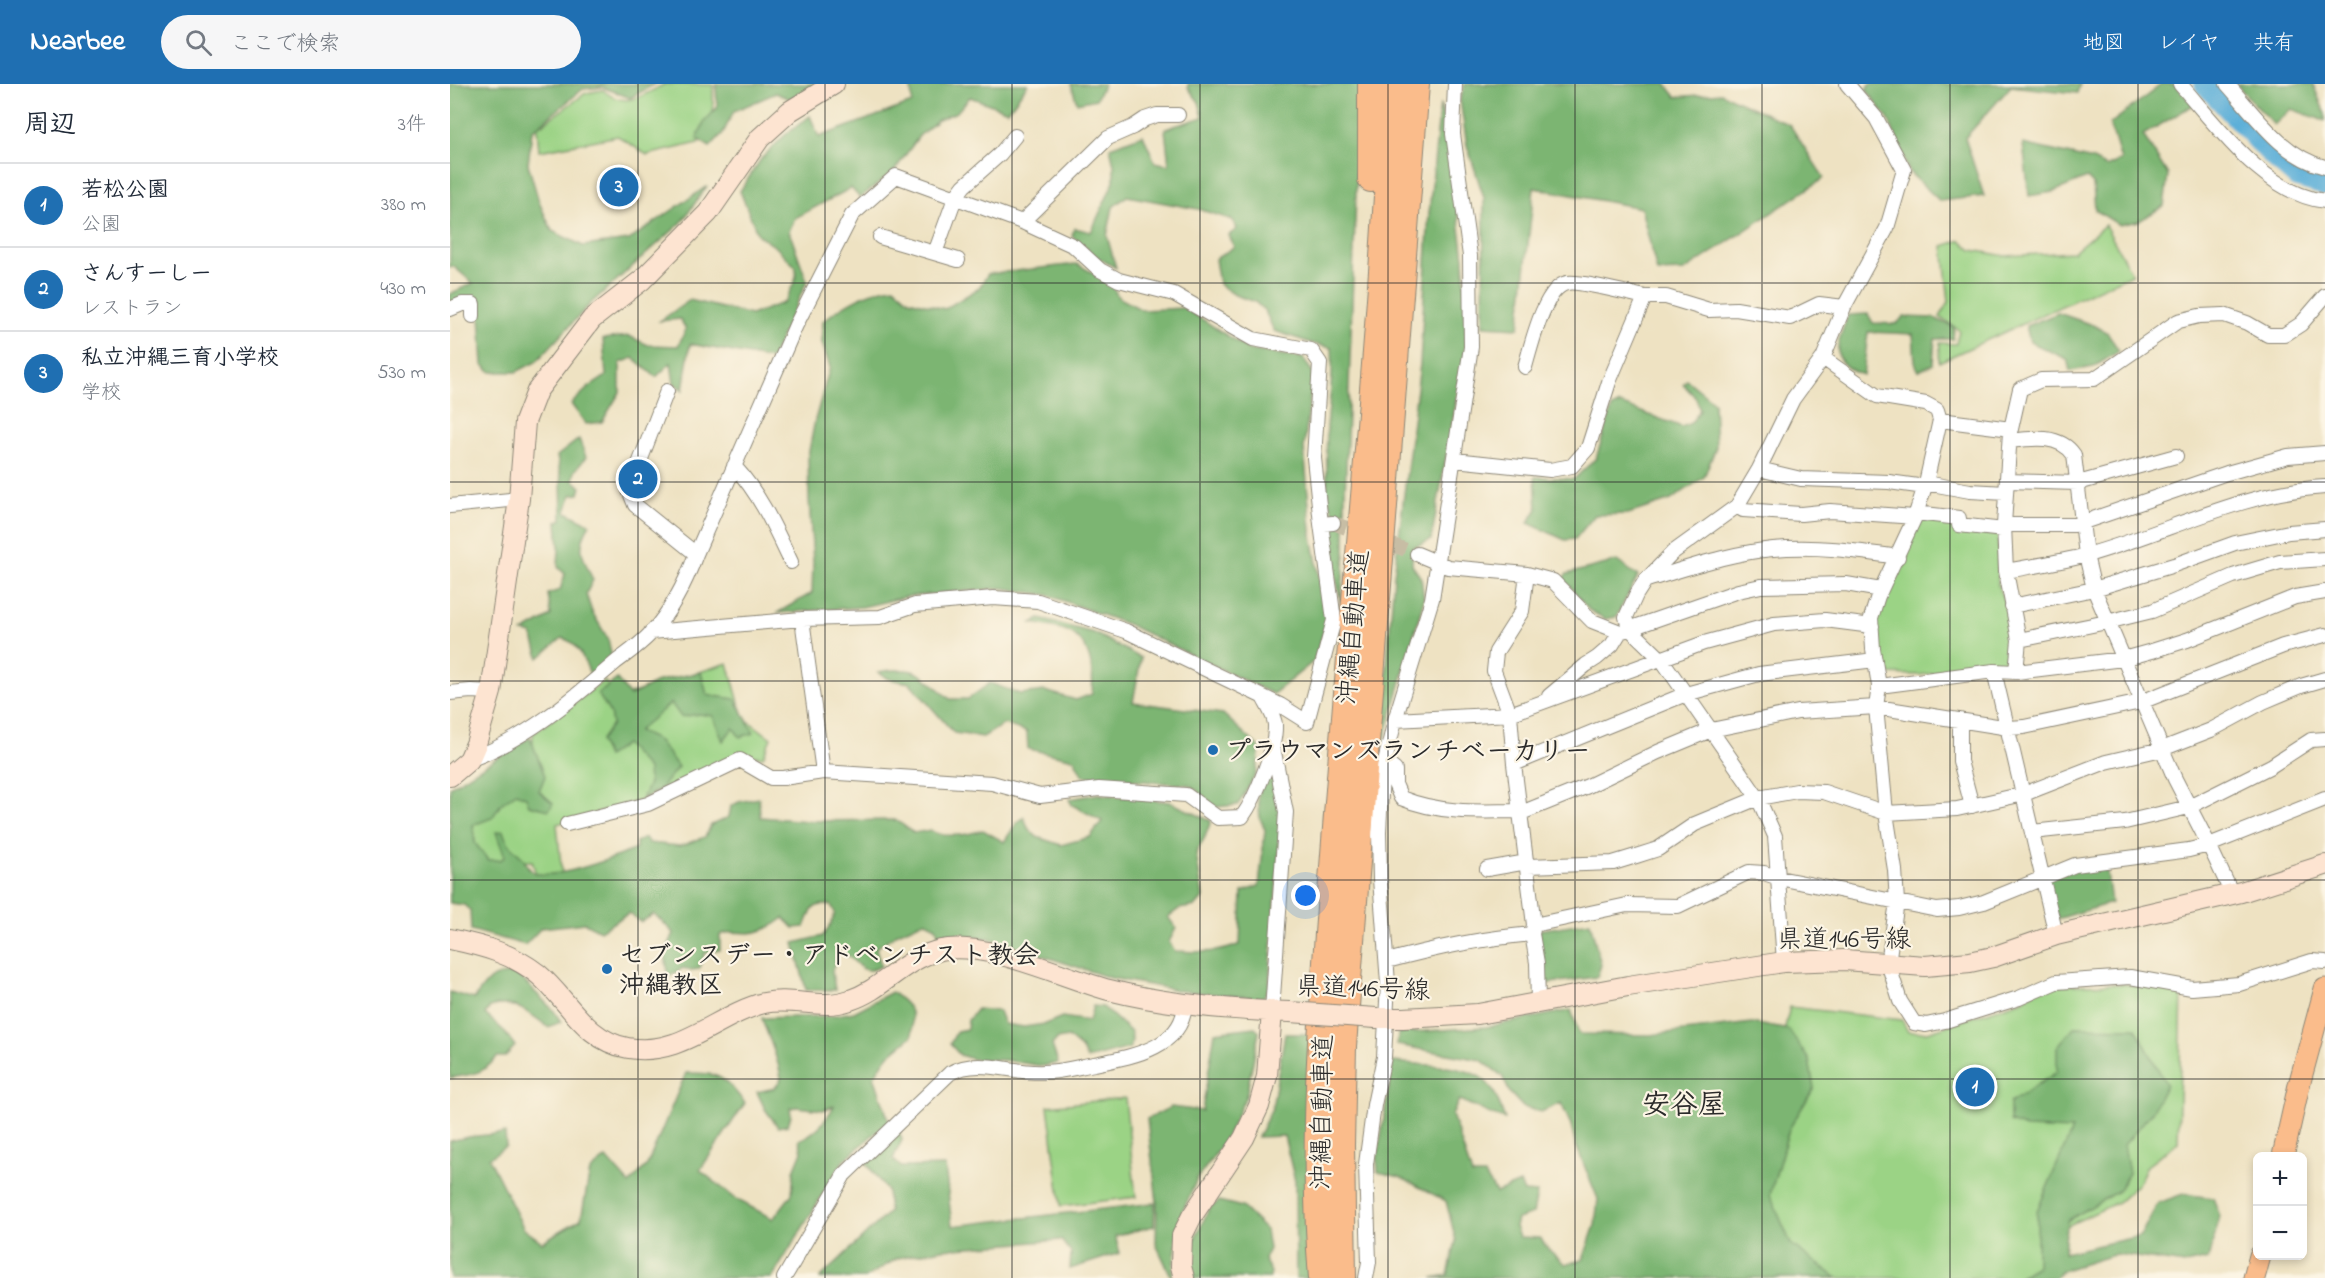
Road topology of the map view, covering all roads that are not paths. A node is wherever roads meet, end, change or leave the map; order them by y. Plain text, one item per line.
1 (834, 84) edge
2 (1371, 84) edge
3 (1393, 84) edge
4 (1416, 84) edge
5 (1427, 84) edge
6 (1455, 84) edge
7 (1847, 84) edge
8 (2180, 84) edge
9 (2227, 84) edge
10 (1178, 115) dead end
11 (1015, 136) dead end
12 (1413, 140) junction
13 (2325, 167) edge
14 (955, 198) junction
15 (2325, 201) edge
16 (1022, 222) junction
17 (880, 237) dead end
18 (935, 253) junction
19 (958, 260) dead end
20 (1380, 285) junction
21 (2325, 296) edge
22 (1645, 297) junction
23 (1844, 307) junction
24 (450, 309) edge
25 (473, 316) dead end
26 (1823, 358) junction
27 (1525, 367) dead end
28 (667, 391) dead end
29 (1940, 420) junction
30 (2010, 435) junction
31 (2325, 453) edge
32 (2176, 456) dead end
33 (1455, 460) junction
34 (734, 466) junction
35 (1759, 469) junction
36 (2078, 483) junction
37 (1925, 485) junction
38 (2325, 486) edge
39 (2007, 487) junction
40 (519, 499) junction
41 (450, 506) edge
42 (1737, 506) junction
43 (1915, 515) junction
44 (2081, 523) junction
45 (2004, 528) junction
46 (2325, 529) edge
47 (696, 554) junction
48 (1418, 554) tunnel mouth
49 (2086, 555) junction
50 (1898, 557) junction
51 (2325, 559) edge
52 (791, 562) dead end
53 (1436, 564) junction
54 (2006, 571) junction
55 (1527, 574) junction
56 (1645, 581) junction
57 (1881, 590) junction
58 (2094, 590) junction
59 (2325, 592) edge
60 (2012, 606) junction
61 (802, 619) junction
62 (2107, 622) junction
63 (1872, 626) junction
64 (1625, 630) junction
65 (651, 633) junction
66 (2325, 635) edge
67 (2019, 639) junction
68 (2123, 658) junction
69 (1662, 660) junction
70 (1875, 660) junction
71 (1994, 671) junction
72 (2016, 672) junction
73 (2325, 679) edge
74 (1879, 686) junction
75 (491, 692) junction
76 (450, 693) edge
77 (1686, 694) junction
78 (1264, 699) junction
79 (2142, 702) junction
80 (1539, 703) junction
81 (1876, 708) junction
82 (1510, 714) junction
83 (1395, 720) junction
84 (1960, 720) junction
85 (2008, 728) junction
86 (1711, 730) junction
87 (2325, 739) edge
88 (1273, 747) junction
89 (2162, 749) junction
90 (469, 760) junction
91 (1385, 762) junction
92 (1514, 765) junction
93 (823, 771) junction
94 (450, 776) edge
95 (2024, 794) junction
96 (1758, 798) junction
97 (2325, 799) edge
98 (1972, 806) junction
99 (2189, 807) junction
100 (1521, 813) junction
101 (1886, 813) junction
102 (567, 824) dead end
103 (2032, 832) junction
104 (2209, 845) junction
105 (1527, 864) junction
106 (2325, 865) edge
107 (1487, 869) dead end
108 (1779, 878) junction
109 (2043, 878) junction
110 (2232, 894) junction
111 (1897, 902) junction
112 (1533, 929) junction
113 (2056, 935) junction
114 (450, 939) edge
115 (1388, 962) junction
116 (1784, 962) junction
117 (2325, 962) edge
118 (1888, 963) junction
119 (2325, 989) edge
120 (1538, 1002) junction
121 (1185, 1004) junction
122 (1281, 1012) junction
123 (1381, 1018) junction
124 (2325, 1037) edge
125 (2299, 1085) junction
126 (2284, 1152) edge
127 (2259, 1260) edge
128 (784, 1278) edge
129 (1184, 1278) edge
130 (1322, 1278) edge
131 (1343, 1278) edge
132 (1366, 1278) edge
133 (2254, 1278) edge

1 - 40 main road
2 - 20 highway
3 - 20 highway, 沖縄自動車道
4 - 12 highway, 沖縄自動車道
5 - 12 highway
6 - 33 street
7 - 23 street
8 - 15 street
9 - 13 street
10 - 16 street
11 - 14 street
12 - 131 highway, 沖縄自動車道
14 - 16 street
14 - 18 street
14 - 34 street
16 - 78 street
17 - 18 street
18 - 19 street
20 - 130 highway, 沖縄自動車道
21 - 30 street
22 - 23 street
22 - 27 street
22 - 33 street
23 - 26 street
24 - 25 street
26 - 29 street
26 - 35 street
28 - 47 street
29 - 30 street
29 - 37 street
30 - 36 street
30 - 39 street
31 - 44 street
32 - 36 street
33 - 53 street
34 - 47 street
34 - 52 street
35 - 37 street
35 - 42 street
36 - 39 street
36 - 44 street
37 - 39 street
37 - 43 street
38 - 49 street
39 - 45 street
40 - 41 street
40 - 75 main road
42 - 43 street
42 - 56 street
43 - 45 street
43 - 50 street
44 - 45 street
44 - 49 street
45 - 54 street
46 - 58 street
47 - 65 street
48 - 53 street
49 - 54 street
49 - 58 street
50 - 56 street
50 - 57 street
51 - 62 street
53 - 55 street
53 - 83 street
54 - 60 street
55 - 64 street
55 - 82 street
56 - 64 street
57 - 63 street
57 - 64 street
58 - 60 street
58 - 62 street
59 - 68 street
60 - 67 street
61 - 65 street
61 - 78 street
61 - 93 street
62 - 67 street
62 - 68 street
63 - 69 street
63 - 70 street
64 - 69 street
64 - 80 street
65 - 90 street
66 - 79 street
67 - 72 street
68 - 72 street
68 - 79 street
69 - 77 street
69 - 80 street
70 - 74 street
70 - 77 street
71 - 72 street
71 - 74 street
71 - 85 street
73 - 89 street
74 - 81 street
75 - 76 street
75 - 90 main road
77 - 86 street
77 - 92 street
78 - 88 street
79 - 85 street
79 - 89 street
80 - 82 street
81 - 84 street
81 - 86 street
81 - 101 street
82 - 83 street
82 - 92 street
83 - 91 street
84 - 85 street
84 - 98 street
85 - 95 street
86 - 96 street
86 - 100 street
87 - 99 street
88 - 93 street
88 - 122 street
89 - 95 street
89 - 99 street
90 - 94 main road
91 - 100 street
91 - 115 street
92 - 100 street
93 - 102 street
95 - 98 street
95 - 103 street
96 - 101 street
96 - 105 street
96 - 108 street
97 - 104 street
98 - 101 street
99 - 103 street
99 - 104 street
100 - 105 street
101 - 111 street
103 - 109 street
104 - 109 street
104 - 110 street
105 - 107 street
105 - 112 street
106 - 110 main road, 県道146号線
108 - 111 street
108 - 112 street
108 - 116 street
109 - 111 street
109 - 113 street
110 - 113 main road, 県道146号線
111 - 118 street
112 - 115 street
112 - 120 street
113 - 118 main road, 県道146号線
114 - 121 main road, 県道146号線
115 - 123 street
116 - 118 main road, 県道146号線
116 - 120 main road, 県道146号線
117 - 118 street
119 - 125 main road
120 - 123 main road, 県道146号線
121 - 122 main road, 県道146号線
121 - 128 street
122 - 123 main road, 県道146号線, bridge
122 - 129 main road
123 - 132 street
124 - 125 main road
125 - 126 main road
127 - 133 main road

